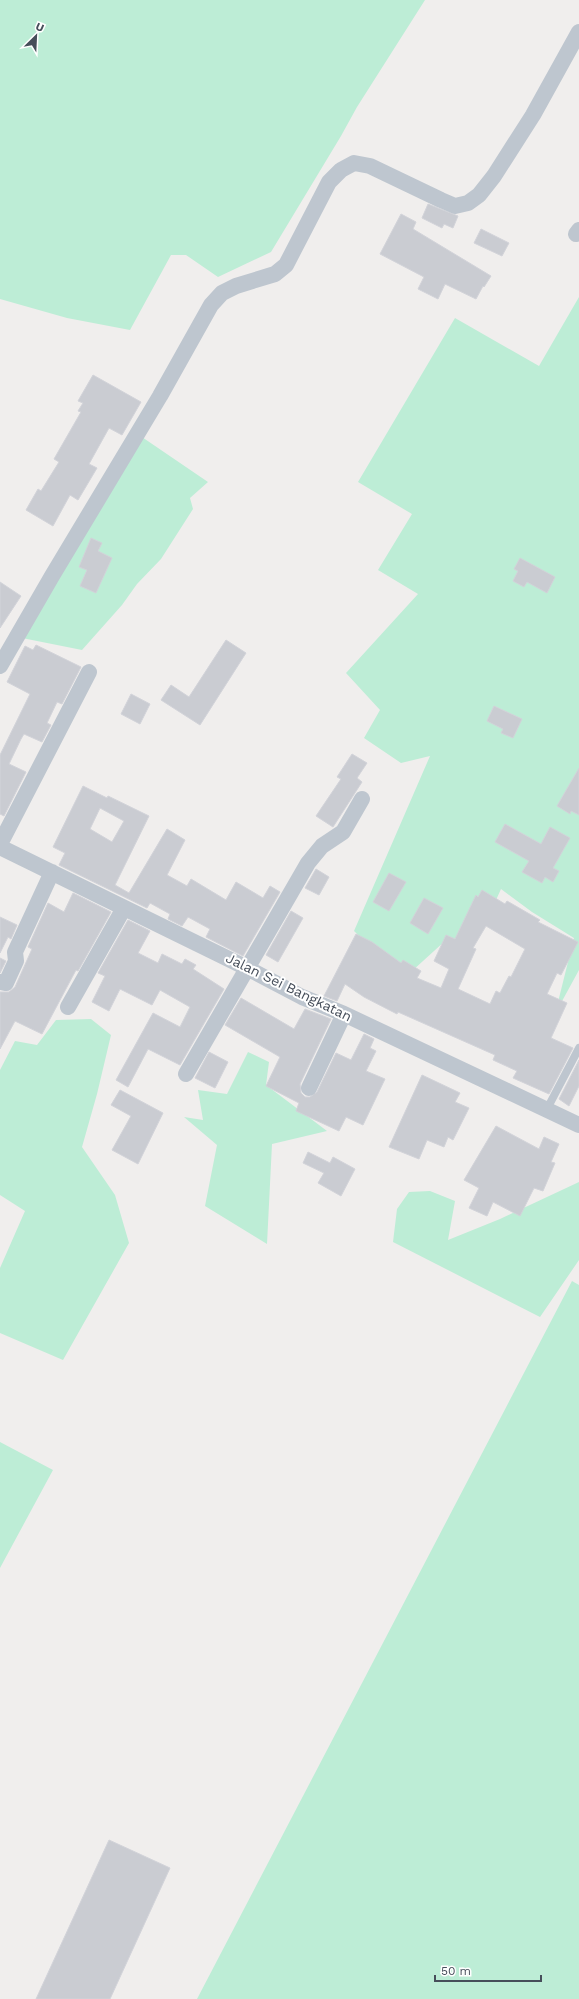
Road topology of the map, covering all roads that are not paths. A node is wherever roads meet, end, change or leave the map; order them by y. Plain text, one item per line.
1 (579, 32) edge
2 (0, 666) edge
3 (89, 672) dead end
4 (362, 798) dead end
5 (0, 846) edge
6 (52, 872) junction
7 (124, 908) junction
8 (247, 968) junction
9 (0, 982) edge
10 (68, 1007) dead end
11 (344, 1014) junction
12 (579, 1048) edge
13 (186, 1074) dead end
14 (309, 1088) dead end
15 (547, 1109) junction
16 (579, 1125) edge

1 - 2 street
3 - 5 street
4 - 8 street
5 - 6 street, Jalan Sei Bangkatan
6 - 7 street, Jalan Sei Bangkatan
6 - 9 street
7 - 8 street, Jalan Sei Bangkatan
7 - 10 street
8 - 11 street, Jalan Sei Bangkatan
8 - 13 street
11 - 14 street
11 - 15 street, Jalan Sei Bangkatan
12 - 15 lane
15 - 16 street, Jalan Sei Bangkatan

